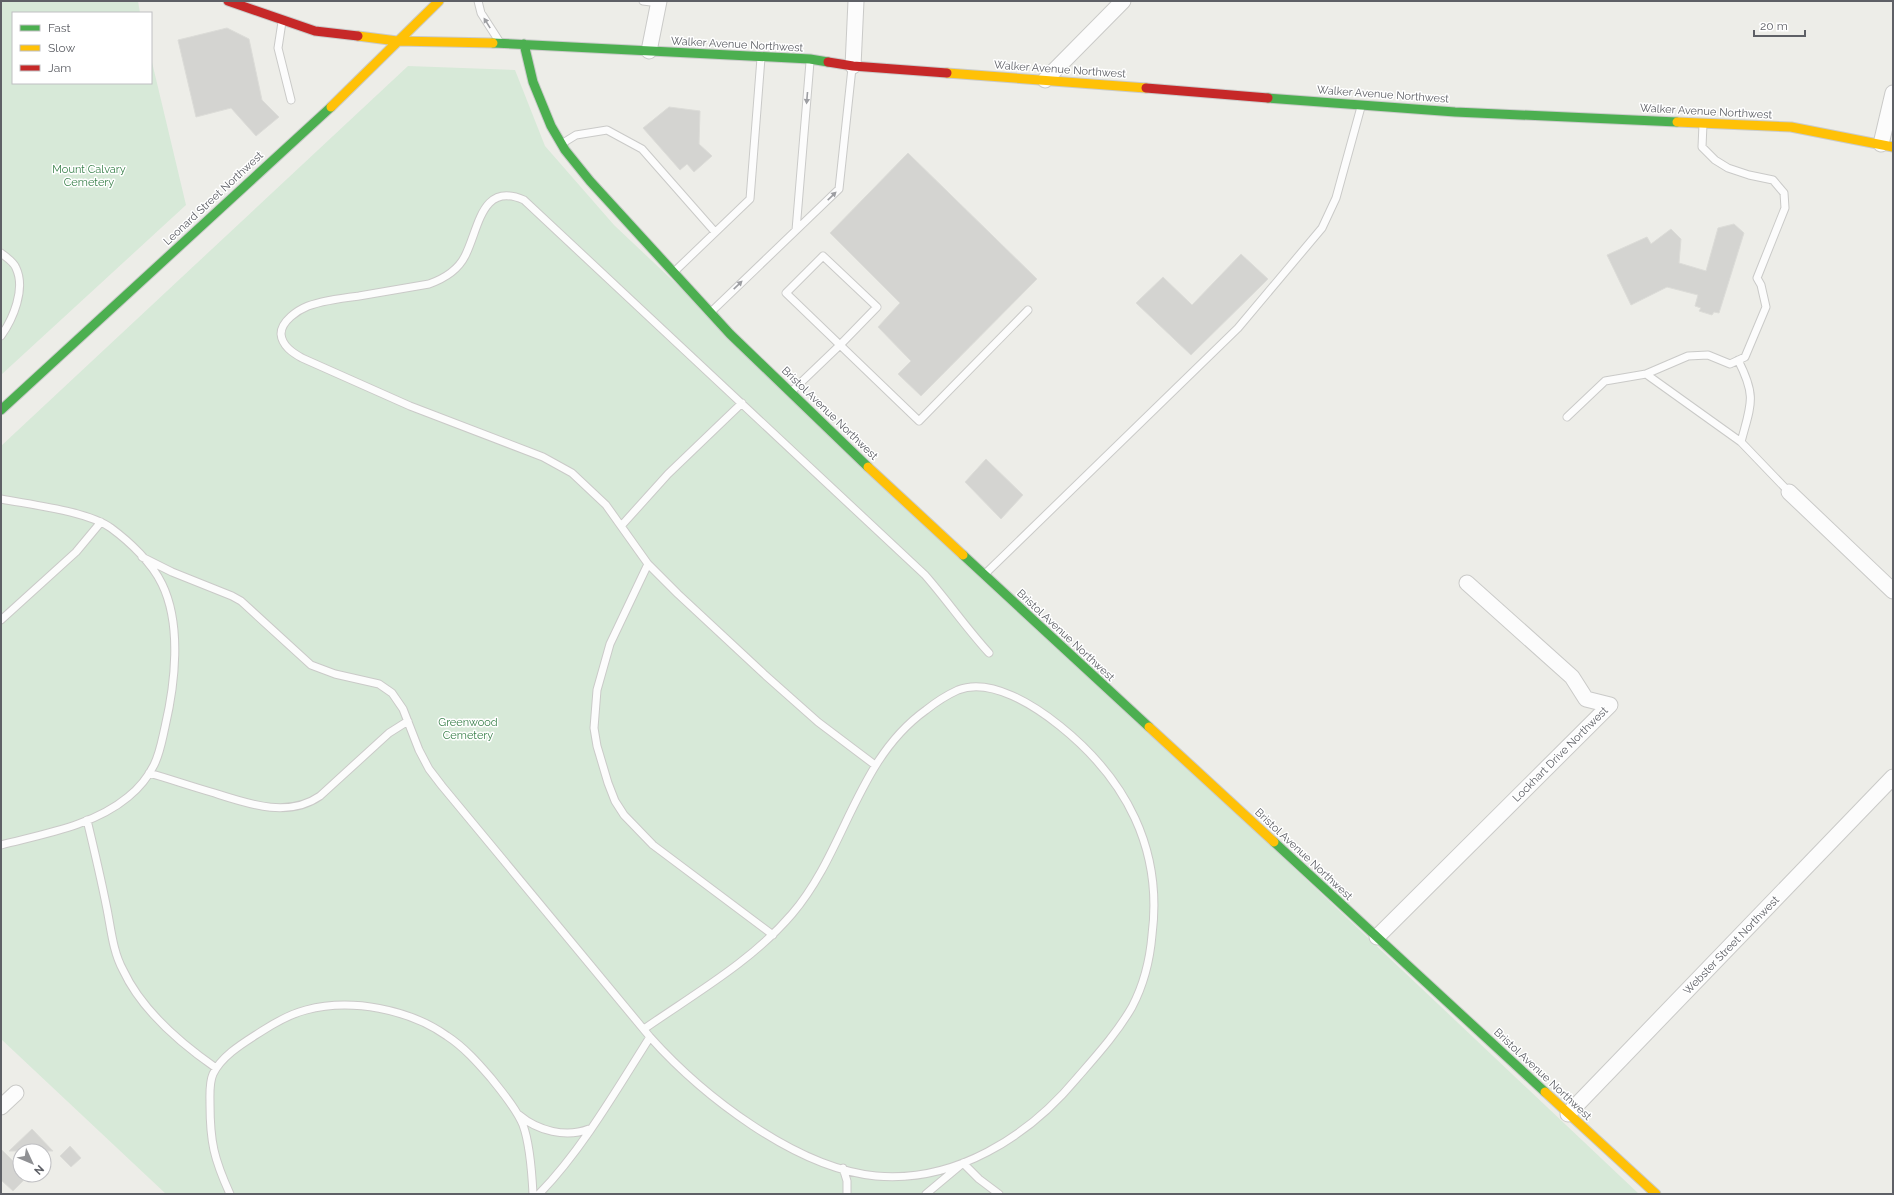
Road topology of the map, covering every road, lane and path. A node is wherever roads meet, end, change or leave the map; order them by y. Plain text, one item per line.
1 (228, 1) edge
2 (439, 1) edge
3 (478, 1) edge
4 (642, 1) edge
5 (856, 1) edge
6 (1123, 1) edge
7 (659, 2) edge
8 (282, 20) junction
9 (397, 41) junction
10 (500, 43) junction
11 (524, 44) junction
12 (649, 51) junction
13 (761, 57) junction
14 (810, 59) junction
15 (852, 66) junction
16 (1045, 80) junction
17 (1893, 93) edge
18 (291, 100) dead end
19 (1362, 105) junction
20 (1703, 123) junction
21 (562, 144) junction
22 (1887, 145) edge
23 (796, 230) junction
24 (715, 232) junction
25 (1, 253) edge
26 (674, 273) junction
27 (1028, 310) dead end
28 (710, 312) junction
29 (1, 336) edge
30 (840, 344) junction
31 (1738, 360) junction
32 (1646, 374) junction
33 (791, 392) junction
34 (742, 403) junction
35 (1, 410) edge
36 (1567, 417) dead end
37 (1741, 442) junction
38 (1789, 492) joint
39 (1, 499) edge
40 (101, 522) junction
41 (622, 525) junction
42 (142, 557) junction
43 (648, 564) junction
44 (984, 575) junction
45 (1467, 583) dead end
46 (1893, 591) edge
47 (1, 620) edge
48 (988, 652) dead end
49 (408, 721) junction
50 (875, 765) junction
51 (150, 773) junction
52 (1893, 777) edge
53 (87, 820) junction
54 (1, 845) edge
55 (773, 935) junction
56 (1377, 937) junction
57 (644, 1029) junction
58 (650, 1037) junction
59 (216, 1068) junction
60 (16, 1093) dead end
61 (1, 1107) edge
62 (516, 1112) junction
63 (1568, 1114) junction
64 (590, 1129) junction
65 (963, 1163) junction
66 (843, 1168) junction
67 (230, 1194) edge
68 (533, 1194) edge
69 (539, 1194) edge
70 (847, 1194) edge
71 (926, 1194) edge
72 (999, 1194) edge
73 (1656, 1194) edge

1 - 8 main road, Walker Avenue Northwest
2 - 9 main road, Leonard Street Northwest
10 -> 3 lane
4 - 7 lane
5 - 15 street
6 - 16 street
7 - 12 street
8 - 9 main road, Walker Avenue Northwest
8 - 18 lane
9 - 10 main road, Walker Avenue Northwest
9 - 35 main road, Leonard Street Northwest
10 - 11 main road, Walker Avenue Northwest
11 - 12 main road, Walker Avenue Northwest
11 - 21 main road, Bristol Avenue Northwest
12 - 13 main road, Walker Avenue Northwest
13 - 14 main road, Walker Avenue Northwest
13 - 24 lane
14 - 15 main road, Walker Avenue Northwest
14 -> 23 lane
15 - 16 main road, Walker Avenue Northwest
23 -> 15 lane
16 - 19 main road, Walker Avenue Northwest
17 - 22 street
19 - 20 main road, Walker Avenue Northwest
19 - 44 lane
20 - 22 main road, Walker Avenue Northwest
20 - 31 lane
21 - 24 lane
21 - 26 main road, Bristol Avenue Northwest
28 -> 23 lane
24 - 26 lane
25 - 29 lane
26 - 28 main road, Bristol Avenue Northwest
27 - 30 lane
28 - 33 main road, Bristol Avenue Northwest
30 - 30 lane
30 - 33 lane
31 - 32 lane
31 - 37 lane
32 - 36 lane
32 - 37 lane
33 - 44 main road, Bristol Avenue Northwest
34 - 41 lane
34 - 41 lane
34 - 48 lane
37 - 38 lane
38 - 46 street
39 - 40 lane
40 - 42 lane
40 - 47 lane
41 - 43 lane
42 - 49 lane
42 - 51 lane
43 - 50 lane
43 - 55 lane
44 - 56 main road, Bristol Avenue Northwest
45 - 56 street, Lockhart Drive Northwest
49 - 51 lane
49 - 57 lane
50 - 55 lane
50 - 65 lane
51 - 53 lane
52 - 63 street, Webster Street Northwest
53 - 54 lane
53 - 59 lane
55 - 57 lane
56 - 63 main road, Bristol Avenue Northwest
57 - 58 lane
58 - 64 lane
58 - 66 lane
59 - 62 lane
59 - 67 lane
60 - 61 street
62 - 64 lane
62 - 68 lane
63 - 73 main road, Bristol Avenue Northwest
64 - 69 lane
65 - 66 lane
65 - 71 lane
65 - 72 lane
66 - 70 lane

